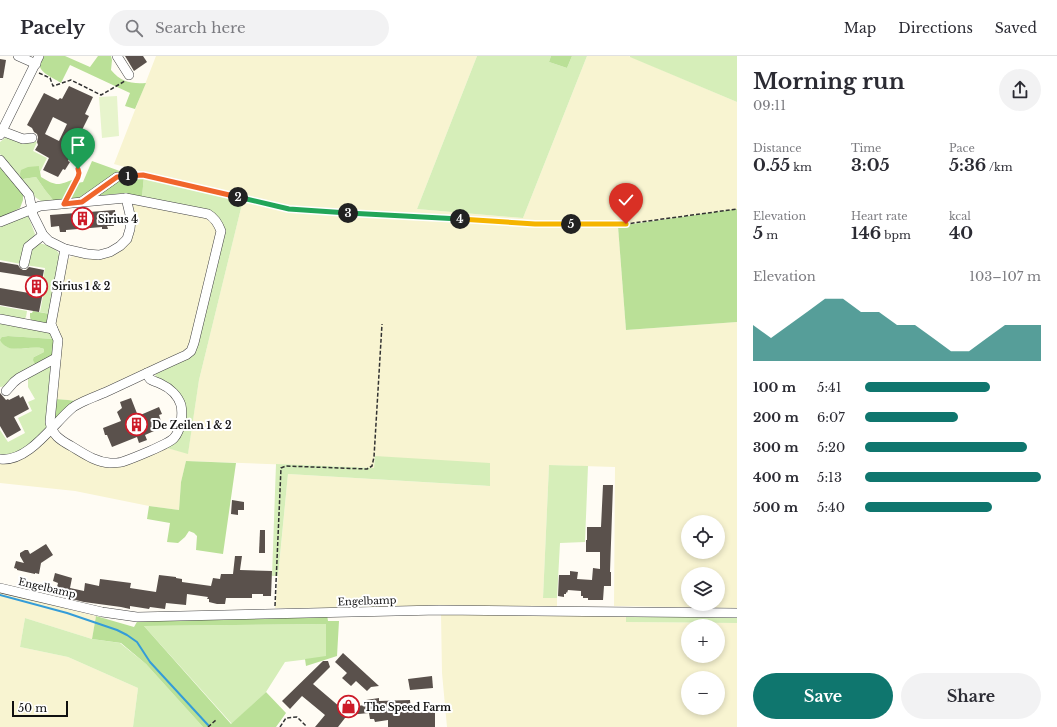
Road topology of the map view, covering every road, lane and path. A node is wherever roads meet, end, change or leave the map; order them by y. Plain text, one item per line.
1 (18, 56) edge
2 (117, 56) edge
3 (36, 63) edge
4 (130, 75) joint
5 (1, 133) edge
6 (32, 138) dead end
7 (71, 158) dead end
8 (0, 160) edge
9 (117, 177) joint
10 (126, 198) junction
11 (82, 202) junction
12 (64, 204) junction
13 (32, 209) junction
14 (737, 209) edge
15 (0, 222) edge
16 (43, 235) junction
17 (65, 250) junction
18 (24, 264) dead end
19 (0, 319) edge
20 (382, 324) dead end
21 (53, 329) junction
22 (56, 358) junction
23 (147, 373) junction
24 (6, 391) dead end
25 (51, 430) junction
26 (0, 459) edge
27 (0, 588) edge
28 (737, 613) edge
29 (275, 614) junction
30 (216, 720) dead end
31 (208, 727) edge
32 (280, 727) edge
33 (307, 727) edge

1 - 3 street
2 - 4 street
3 - 4 path
3 - 5 street
5 - 6 street
7 - 12 path
8 - 13 street
9 - 11 street
9 - 14 path
10 - 11 street
10 - 17 street
10 - 23 street
11 - 12 street
12 - 13 street
13 - 15 street
13 - 16 street
16 - 17 street
16 - 18 street
17 - 21 street
19 - 21 street
20 - 29 path
21 - 22 street
22 - 24 street
22 - 25 street
23 - 25 street
23 - 25 street
25 - 26 street
27 - 29 street, Engelbamp
28 - 29 street, Engelbamp
30 - 31 path
32 - 33 path

